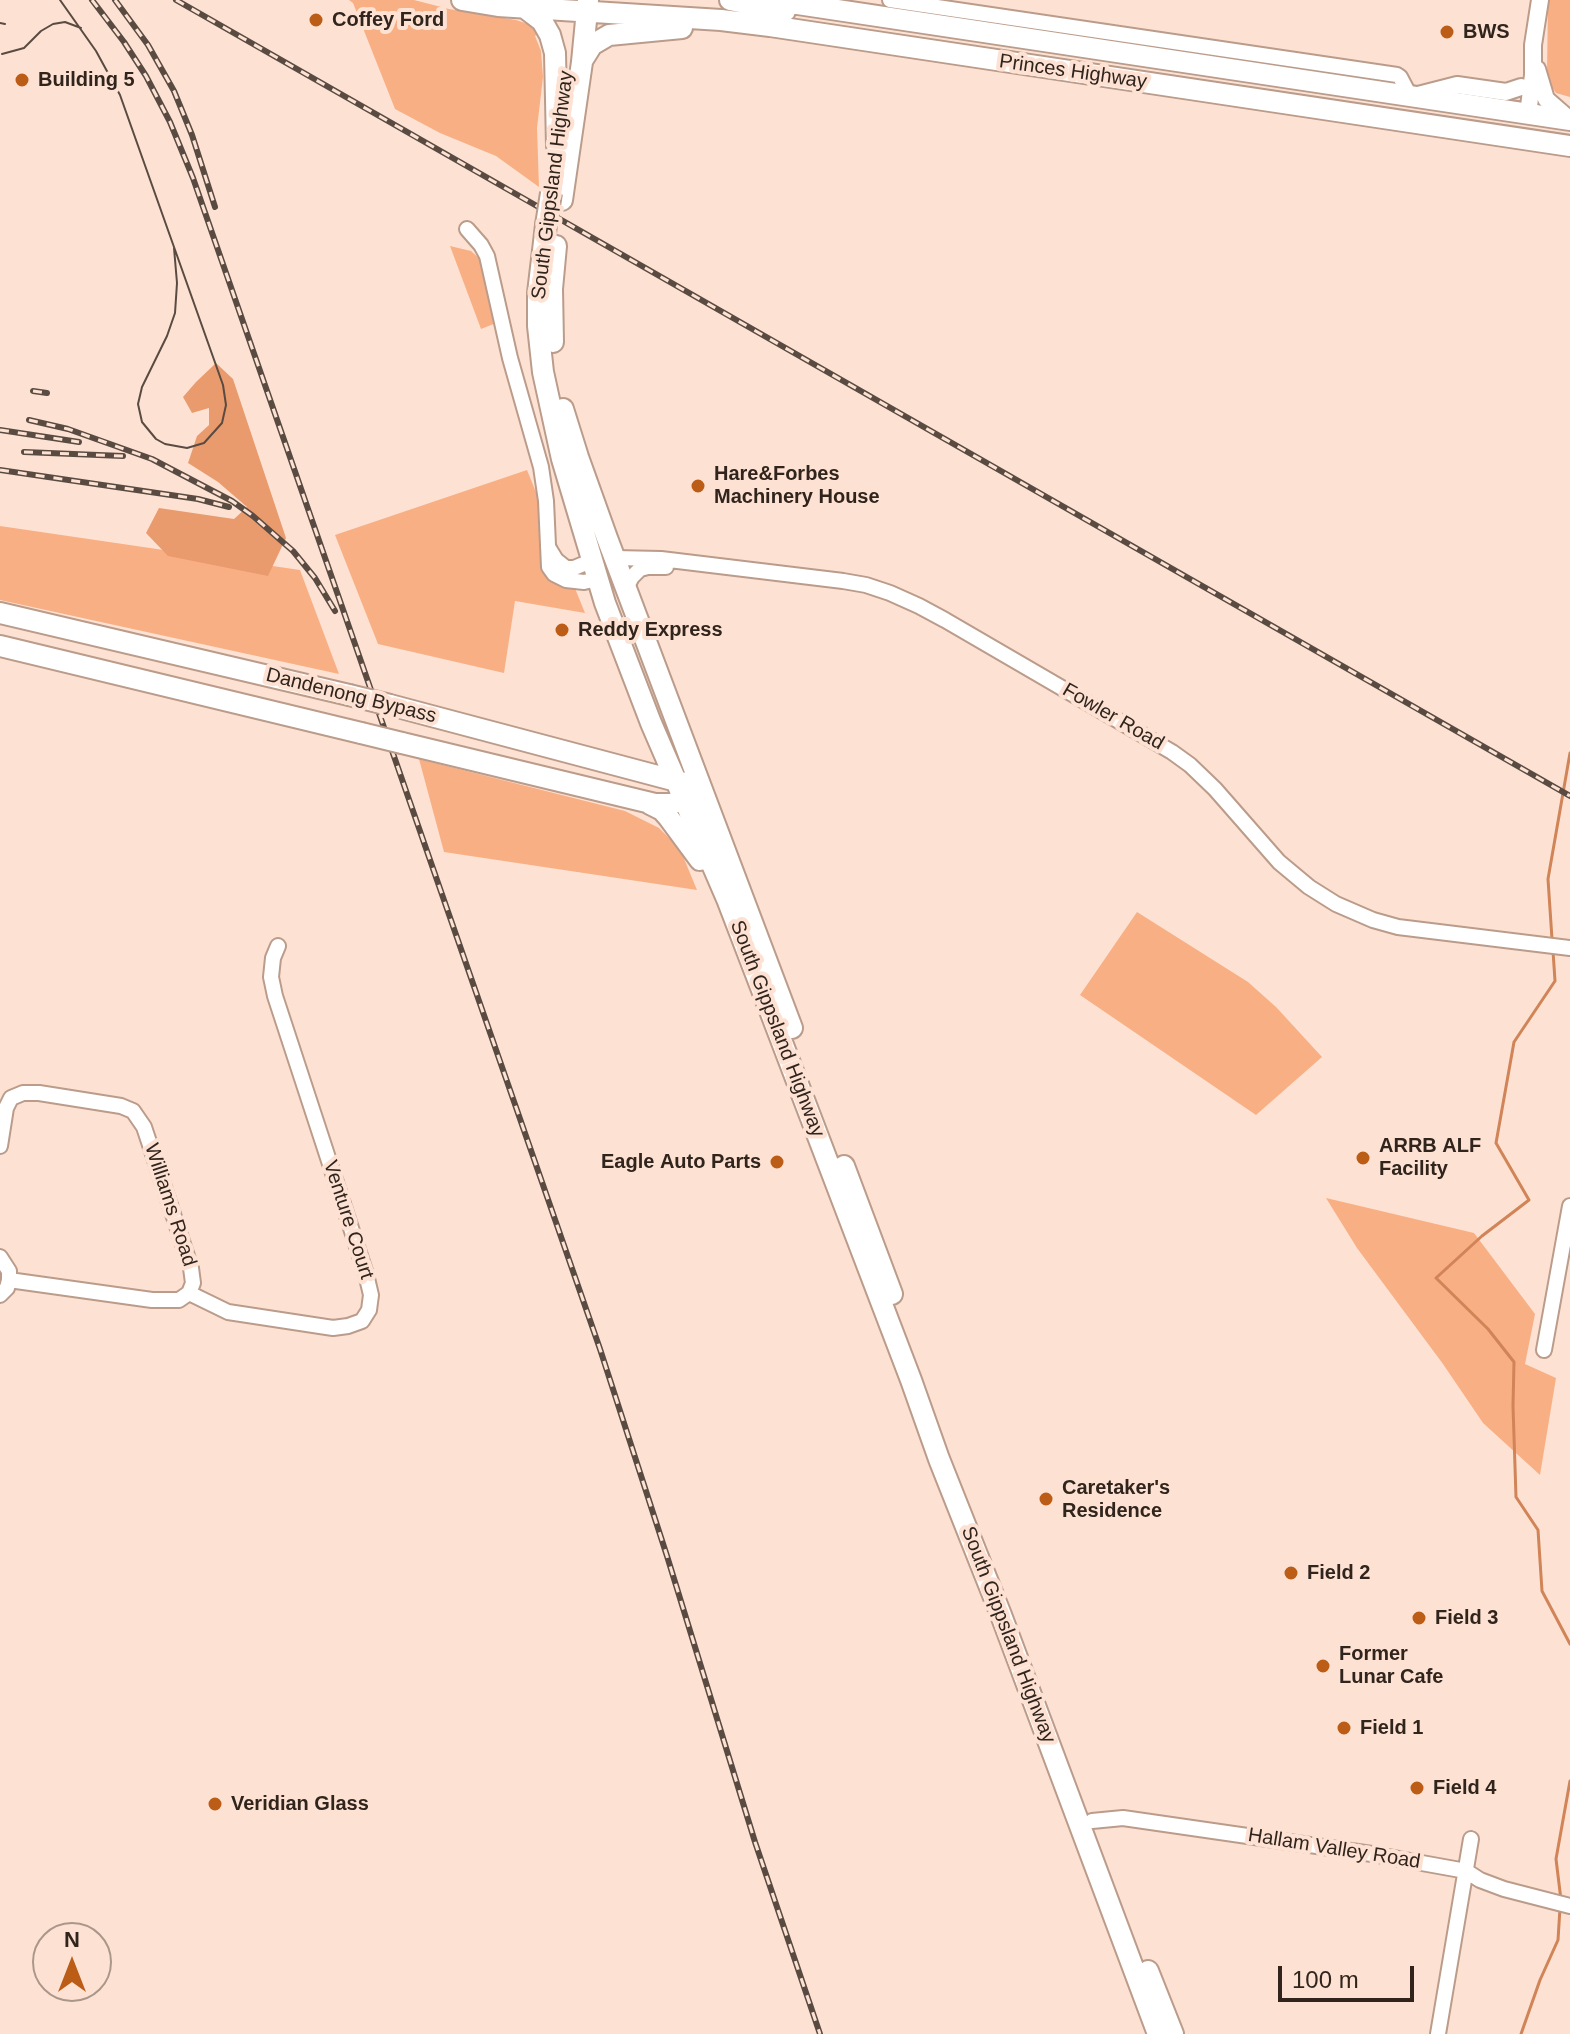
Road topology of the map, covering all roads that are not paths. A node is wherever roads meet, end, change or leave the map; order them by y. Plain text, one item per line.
1 (462, 0) edge
2 (730, 0) edge
3 (771, 0) edge
4 (890, 0) edge
5 (1540, 0) edge
6 (582, 6) edge
7 (525, 8) junction
8 (866, 13) junction
9 (721, 20) junction
10 (1094, 40) junction
11 (1056, 43) junction
12 (908, 47) junction
13 (1534, 51) junction
14 (582, 62) junction
15 (1090, 75) junction
16 (1521, 87) junction
17 (1412, 96) junction
18 (1522, 113) junction
19 (1570, 120) edge
20 (1517, 138) junction
21 (557, 146) junction
22 (1570, 146) edge
23 (556, 196) junction
24 (552, 228) junction
25 (467, 229) dead end
26 (615, 558) junction
27 (714, 565) junction
28 (594, 570) junction
29 (626, 588) junction
30 (0, 613) edge
31 (0, 646) edge
32 (654, 729) junction
33 (566, 753) junction
34 (691, 790) junction
35 (646, 802) junction
36 (727, 899) junction
37 (278, 946) dead end
38 (1568, 948) edge
39 (779, 1014) junction
40 (0, 1146) edge
41 (1570, 1206) edge
42 (0, 1257) edge
43 (9, 1280) junction
44 (189, 1293) junction
45 (0, 1295) edge
46 (1544, 1350) dead end
47 (1086, 1828) junction
48 (1471, 1839) dead end
49 (1466, 1871) junction
50 (1570, 1906) edge
51 (1139, 1966) junction
52 (1158, 2034) edge
53 (1173, 2034) edge
54 (1438, 2034) edge

1 - 7 highway, Princes Highway
2 - 12 highway
3 - 8 highway, Princes Highway
4 - 8 street
4 - 10 street, Princes Highway
5 - 13 main road
6 - 7 highway, Princes Highway
6 - 9 highway, Princes Highway
6 - 14 highway, South Gippsland Highway
6 - 21 highway, South Gippsland Highway
7 - 21 highway
8 - 11 highway, Princes Highway
9 - 12 highway, Princes Highway
9 - 14 highway
10 - 11 highway, Princes Highway
10 - 15 highway
10 - 17 highway, Princes Highway
11 - 12 highway
12 - 15 highway, Princes Highway
13 - 16 main road
13 - 18 main road
13 - 19 main road
14 - 23 highway, South Gippsland Highway
15 - 20 highway, Princes Highway
16 - 17 main road
16 - 18 main road
17 - 18 highway, Princes Highway
18 - 19 highway, Princes Highway
18 - 20 highway
20 - 22 highway, Princes Highway
21 - 23 highway, South Gippsland Highway
23 - 24 highway, South Gippsland Highway
24 - 26 highway, South Gippsland Highway
24 - 28 highway, South Gippsland Highway
25 - 28 street
26 - 27 street, Fowler Road
26 - 28 highway
26 - 29 highway, South Gippsland Highway
27 - 29 street
27 - 38 street, Fowler Road
28 - 32 highway, South Gippsland Highway
29 - 34 highway, South Gippsland Highway
30 - 33 highway, Dandenong Bypass, bridge
31 - 35 highway, Dandenong Bypass, bridge
32 - 33 highway
32 - 34 highway, South Gippsland Highway
33 - 34 highway, Dandenong Bypass
34 - 35 highway, Dandenong Bypass
34 - 36 highway, South Gippsland Highway
34 - 39 highway, South Gippsland Highway
35 - 36 highway
36 - 39 highway, South Gippsland Highway
37 - 44 street, Venture Court
39 - 47 highway, South Gippsland Highway
40 - 44 street, Williams Road
41 - 46 street
42 - 43 street
43 - 44 street, Williams Road
43 - 45 street
47 - 49 street, Hallam Valley Road
47 - 51 highway, South Gippsland Highway
48 - 49 street
49 - 50 street, Hallam Valley Road
49 - 54 street
51 - 52 highway, South Gippsland Highway
51 - 53 highway, South Gippsland Highway

